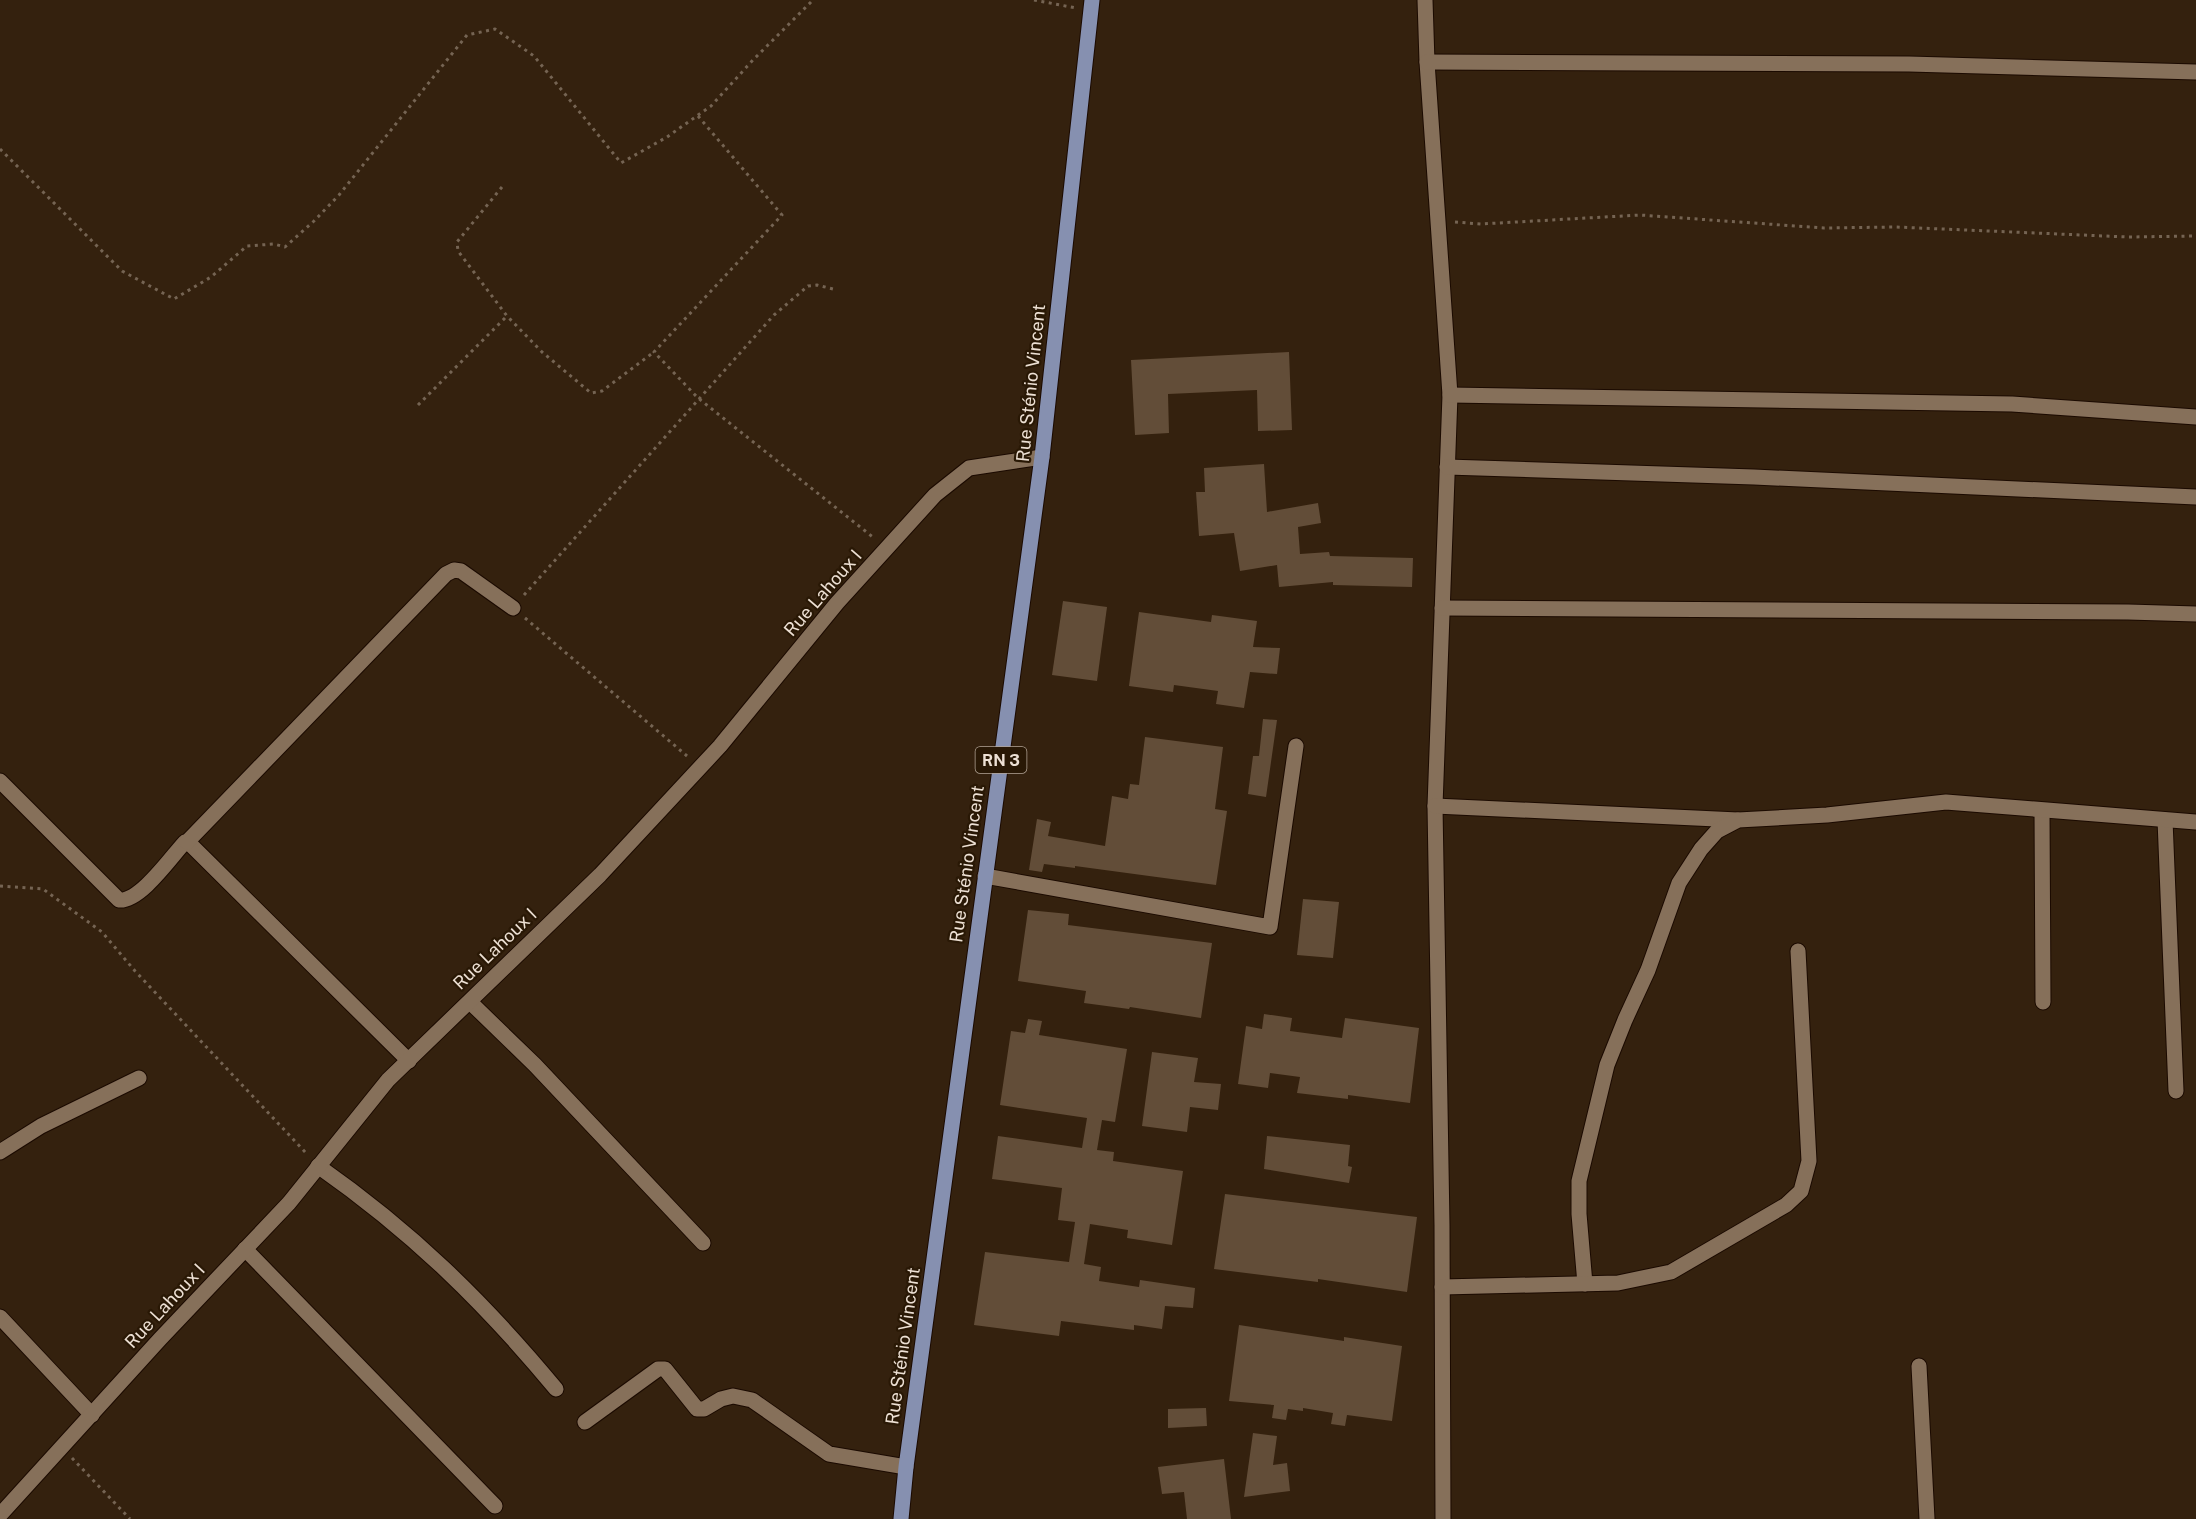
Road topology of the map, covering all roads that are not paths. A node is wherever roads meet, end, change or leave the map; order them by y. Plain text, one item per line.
1 (1425, 0) edge
2 (1091, 5) edge
3 (1427, 62) junction
4 (2196, 72) edge
5 (1450, 396) junction
6 (2196, 417) edge
7 (1042, 457) junction
8 (1447, 468) junction
9 (2196, 497) edge
10 (513, 608) road end
11 (1442, 608) junction
12 (2196, 614) edge
13 (1296, 746) dead end
14 (0, 781) edge
15 (1435, 806) junction
16 (2042, 811) junction
17 (1738, 820) junction
18 (2165, 820) junction
19 (2196, 822) edge
20 (187, 842) junction
21 (985, 876) junction
22 (1798, 951) dead end
23 (470, 1002) junction
24 (2043, 1002) dead end
25 (409, 1061) junction
26 (139, 1078) dead end
27 (2176, 1091) dead end
28 (0, 1152) edge
29 (318, 1166) junction
30 (703, 1243) dead end
31 (245, 1249) junction
32 (1585, 1284) junction
33 (1442, 1287) junction
34 (0, 1317) edge
35 (1919, 1366) dead end
36 (556, 1389) dead end
37 (92, 1415) junction
38 (585, 1422) dead end
39 (906, 1467) junction
40 (495, 1506) dead end
41 (0, 1515) edge
42 (901, 1519) edge
43 (1443, 1519) edge
44 (1927, 1519) edge

1 - 3 street
2 - 7 main road, Rue Sténio Vincent / RN 3
3 - 4 street
3 - 5 street
5 - 6 street
5 - 8 street
7 - 21 main road, Rue Sténio Vincent / RN 3
7 - 23 street, Rue Lahoux I
8 - 9 street
8 - 11 street
10 - 20 street
11 - 12 street
11 - 15 street
13 - 21 street
14 - 20 street
15 - 17 street
15 - 33 street
16 - 17 street
16 - 18 street
16 - 24 street
17 - 32 street
18 - 19 street
18 - 27 street
20 - 25 street
21 - 39 main road, Rue Sténio Vincent / RN 3
22 - 32 street
23 - 25 street, Rue Lahoux I
23 - 30 street
25 - 29 street, Rue Lahoux I
26 - 28 street
29 - 31 street, Rue Lahoux I
29 - 36 street
31 - 37 street, Rue Lahoux I
31 - 40 street
32 - 33 street
33 - 43 street
34 - 37 street
35 - 44 street
37 - 41 street, Rue Lahoux I
38 - 39 street
39 - 42 main road, Rue Sténio Vincent / RN 3

